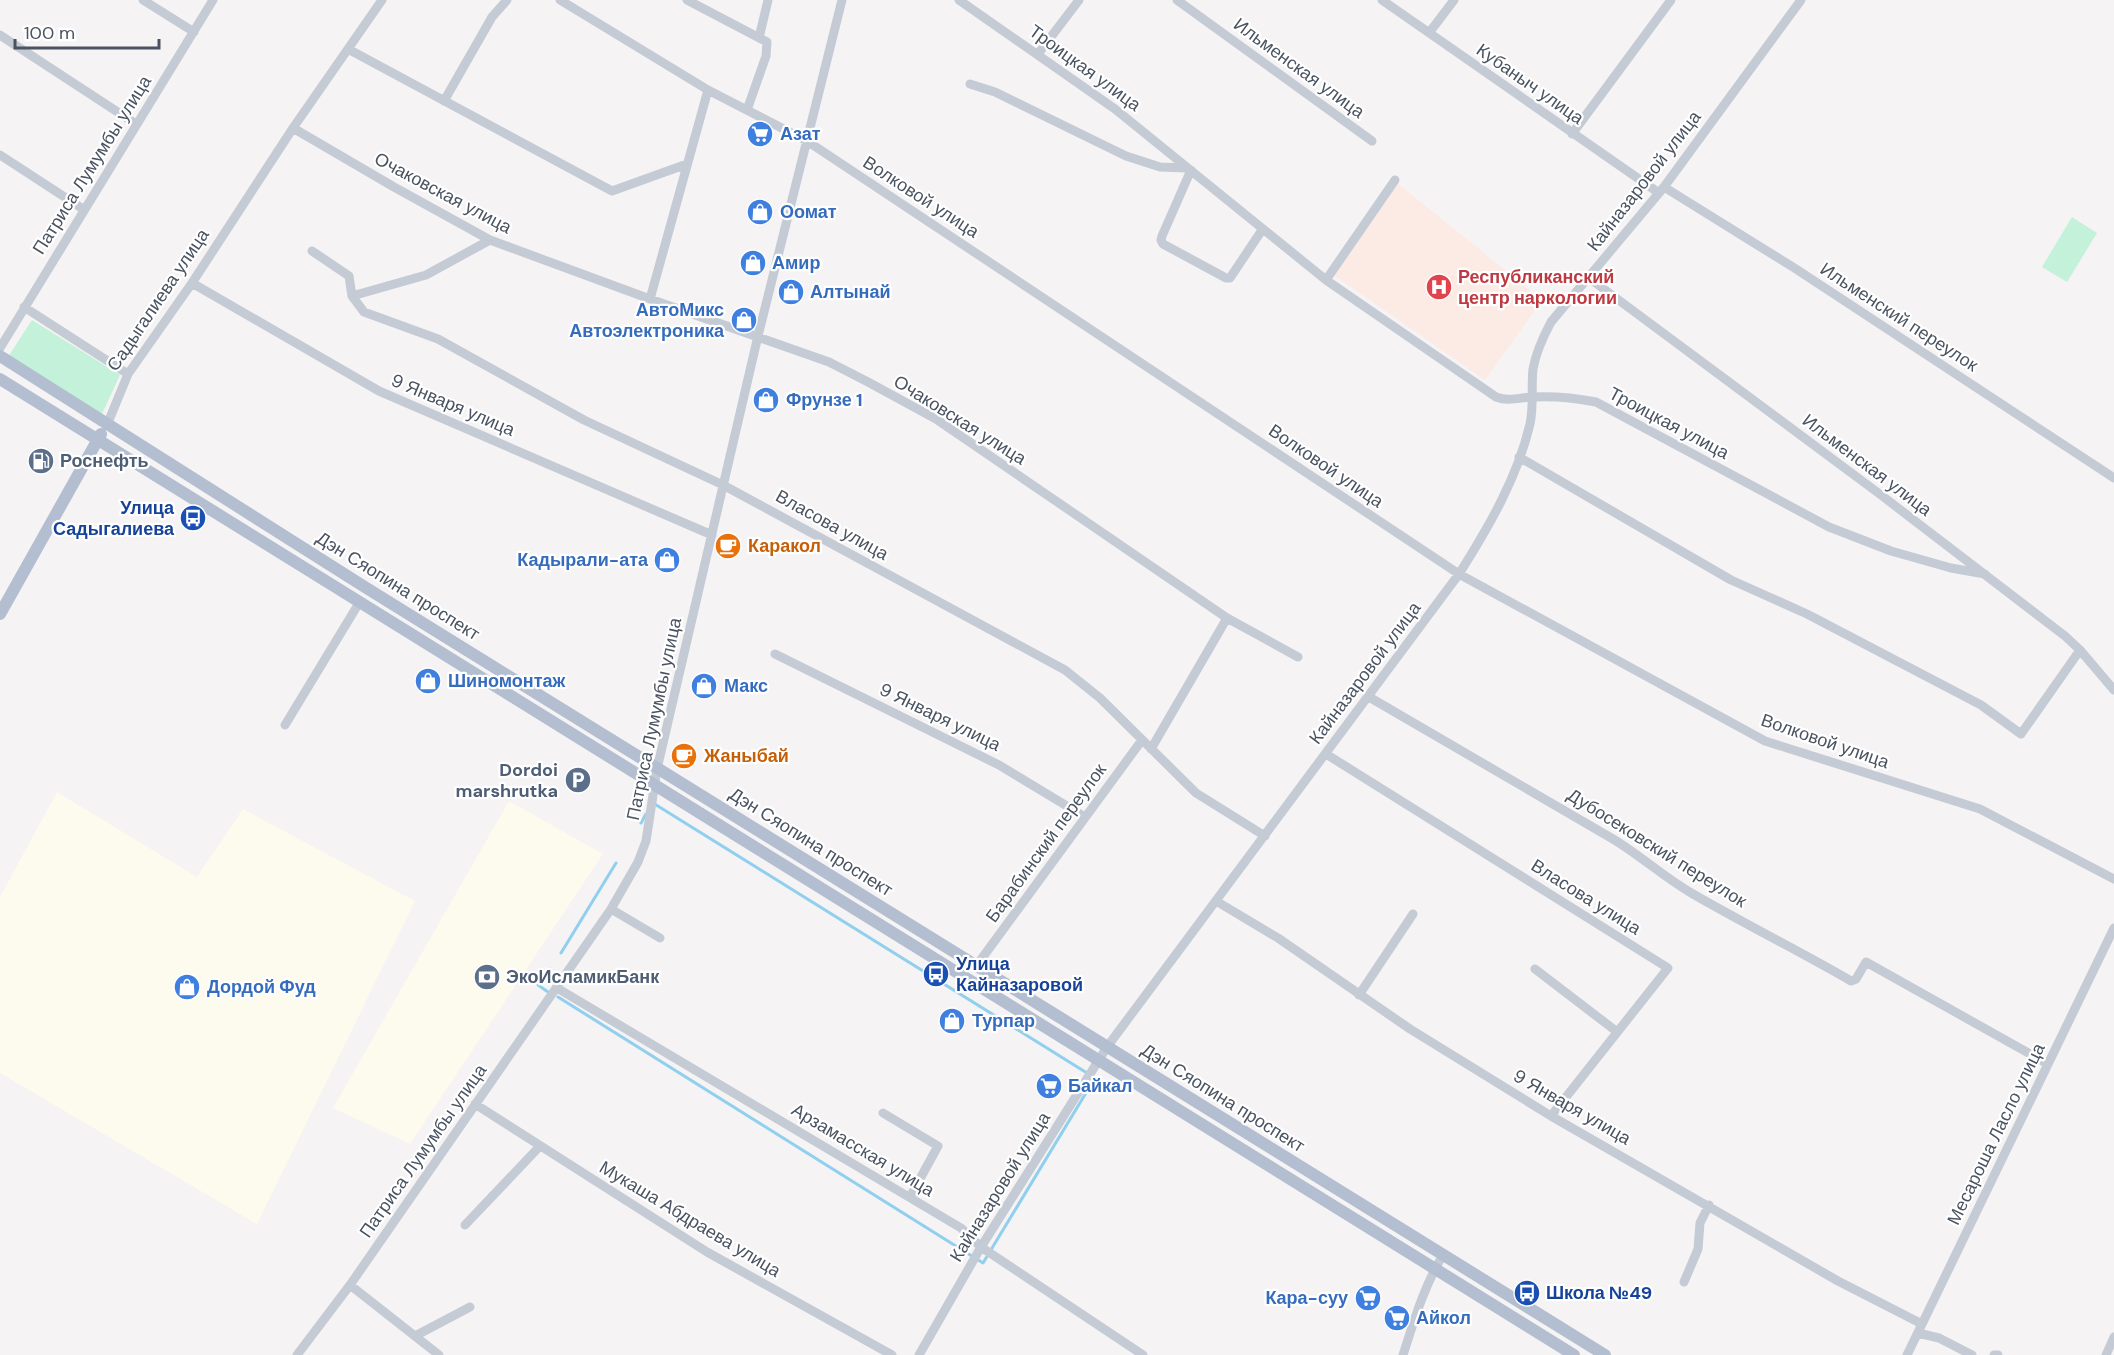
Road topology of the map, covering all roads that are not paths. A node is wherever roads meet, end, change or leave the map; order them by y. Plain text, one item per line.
1 (143, 0) edge
2 (213, 0) edge
3 (382, 0) edge
4 (507, 0) edge
5 (560, 0) edge
6 (581, 0) edge
7 (687, 0) edge
8 (768, 0) edge
9 (842, 0) edge
10 (959, 0) edge
11 (1079, 0) edge
12 (1177, 0) edge
13 (1382, 0) edge
14 (1454, 0) edge
15 (1671, 0) edge
16 (1801, 0) edge
17 (576, 10) junction
18 (194, 32) junction
19 (1429, 33) junction
20 (0, 35) edge
21 (759, 38) junction
22 (348, 49) junction
23 (1038, 54) junction
24 (970, 84) dead end
25 (708, 90) junction
26 (444, 101) junction
27 (747, 110) junction
28 (136, 124) junction
29 (293, 128) junction
30 (1572, 134) junction
31 (807, 141) junction
32 (1372, 141) dead end
33 (0, 155) edge
34 (687, 164) junction
35 (1190, 169) junction
36 (1395, 180) dead end
37 (1661, 190) junction
38 (83, 209) junction
39 (1262, 230) junction
40 (490, 240) junction
41 (312, 251) dead end
42 (1589, 278) junction
43 (1326, 279) junction
44 (192, 283) junction
45 (352, 296) junction
46 (650, 299) junction
47 (24, 308) junction
48 (758, 336) junction
49 (0, 348) edge
50 (0, 356) edge
51 (128, 374) junction
52 (0, 379) edge
53 (1532, 397) junction
54 (107, 425) junction
55 (98, 440) junction
56 (1519, 458) junction
57 (2114, 478) edge
58 (723, 485) junction
59 (712, 535) junction
60 (1459, 574) junction
61 (1985, 574) junction
62 (359, 603) junction
63 (0, 614) edge
64 (1227, 618) junction
65 (2080, 650) junction
66 (775, 654) dead end
67 (1298, 657) dead end
68 (2114, 690) edge
69 (1369, 697) junction
70 (285, 725) dead end
71 (1142, 740) junction
72 (1151, 749) junction
73 (1326, 754) junction
74 (657, 769) junction
75 (654, 785) junction
76 (1085, 817) junction
77 (1265, 836) junction
78 (2114, 879) edge
79 (873, 901) junction
80 (1216, 901) junction
81 (610, 909) junction
82 (1413, 914) dead end
83 (865, 915) junction
84 (2114, 928) edge
85 (660, 938) dead end
86 (976, 965) junction
87 (1535, 969) dead end
88 (557, 988) junction
89 (1359, 995) junction
90 (1616, 1031) junction
91 (1107, 1047) junction
92 (1098, 1059) junction
93 (2048, 1064) junction
94 (475, 1104) junction
95 (883, 1113) dead end
96 (1551, 1116) junction
97 (540, 1146) junction
98 (910, 1197) junction
99 (1710, 1205) junction
100 (465, 1225) dead end
101 (981, 1247) junction
102 (1443, 1255) junction
103 (1434, 1270) junction
104 (1684, 1282) dead end
105 (350, 1285) junction
106 (470, 1307) dead end
107 (1920, 1328) junction
108 (415, 1336) junction
109 (2114, 1337) edge
110 (297, 1355) edge
111 (440, 1355) edge
112 (892, 1355) edge
113 (919, 1355) edge
114 (1143, 1355) edge
115 (1403, 1355) edge
116 (1574, 1355) edge
117 (1605, 1355) edge
118 (1907, 1355) edge
119 (1972, 1355) edge
120 (1994, 1355) edge
121 (1998, 1355) edge
122 (2106, 1355) edge

1 - 18 street
2 - 18 street, Патриса Лумумбы улица
3 - 22 street, Садыгалиева улица
4 - 26 street
5 - 17 street, Волковой улица
6 - 17 street
7 - 21 street
8 - 21 street
9 - 31 street, Патриса Лумумбы улица
10 - 23 street, Троицкая улица
11 - 23 street
12 - 32 street, Ильменская улица
13 - 19 street, Кубаныч улица
14 - 19 street
15 - 30 street
16 - 37 street, Кайназаровой улица
17 - 25 street, Волковой улица
18 - 28 street, Патриса Лумумбы улица
19 - 30 street, Кубаныч улица
20 - 28 street
21 - 27 street
22 - 26 street
22 - 29 street, Садыгалиева улица
23 - 35 street, Троицкая улица
24 - 35 street
25 - 27 street, Волковой улица
25 - 34 street
26 - 34 street
27 - 31 street, Волковой улица
28 - 38 street, Патриса Лумумбы улица
29 - 40 street, Очаковская улица
29 - 44 street, Садыгалиева улица
30 - 37 street, Кубаныч улица
31 - 48 street, Патриса Лумумбы улица
31 - 60 street, Волковой улица
33 - 38 street
34 - 46 street
35 - 39 street, Троицкая улица
35 - 39 street
36 - 43 street
37 - 42 street, Кайназаровой улица
37 - 57 street, Ильменский переулок
38 - 47 street, Патриса Лумумбы улица
39 - 43 street, Троицкая улица
40 - 45 street
40 - 46 street, Очаковская улица
41 - 45 street, Власова улица
42 - 53 street, Кайназаровой улица
42 - 61 street, Ильменская улица
43 - 53 street, Троицкая улица
44 - 51 street, Садыгалиева улица
44 - 59 street, 9 Января улица
45 - 58 street, Власова улица
46 - 48 street, Очаковская улица
47 - 49 street, Патриса Лумумбы улица
47 - 51 street
48 - 58 street, Патриса Лумумбы улица
48 - 64 street, Очаковская улица
50 - 54 main road, Дэн Сяопина проспект
51 - 54 street, Садыгалиева улица
52 - 55 main road, Дэн Сяопина проспект
53 - 56 street, Кайназаровой улица
53 - 61 street, Троицкая улица
54 - 55 main road, Садыгалиева улица
54 - 74 main road, Дэн Сяопина проспект
55 - 62 main road, Дэн Сяопина проспект
55 - 63 main road, Садыгалиева улица
56 - 60 street, Кайназаровой улица
56 - 65 street
58 - 59 street, Патриса Лумумбы улица
58 - 71 street, Власова улица
59 - 74 street, Патриса Лумумбы улица
60 - 69 street, Кайназаровой улица
60 - 78 street, Волковой улица
61 - 65 street, Ильменская улица
62 - 70 street
62 - 75 main road, Дэн Сяопина проспект
64 - 67 street, Очаковская улица
64 - 72 street
65 - 68 street, Ильменская улица
66 - 76 street, 9 Января улица
69 - 73 street, Кайназаровой улица
69 - 93 street, Дубосековский переулок
71 - 72 street, Власова улица
71 - 76 street, Барабинский переулок
72 - 77 street, Власова улица
73 - 77 street, Кайназаровой улица
73 - 90 street, Власова улица
74 - 75 street, Патриса Лумумбы улица
74 - 79 main road, Дэн Сяопина проспект
75 - 81 street, Патриса Лумумбы улица
75 - 83 main road, Дэн Сяопина проспект
76 - 86 street, Барабинский переулок
77 - 80 street, Кайназаровой улица
79 - 83 main road
79 - 86 main road, Дэн Сяопина проспект
80 - 89 street, 9 Января улица
80 - 91 street, Кайназаровой улица
81 - 85 street
81 - 88 street, Патриса Лумумбы улица
82 - 89 street
83 - 92 main road, Дэн Сяопина проспект
84 - 93 street, Месароша Ласло улица
86 - 91 main road, Дэн Сяопина проспект
87 - 90 street
88 - 94 street, Патриса Лумумбы улица
88 - 98 street, Арзамасская улица
89 - 96 street, 9 Января улица
90 - 96 street, Власова улица
91 - 92 street, Кайназаровой улица
91 - 102 main road, Дэн Сяопина проспект
92 - 101 street, Кайназаровой улица
92 - 103 main road, Дэн Сяопина проспект
93 - 107 street, Месароша Ласло улица
94 - 97 street, Мукаша Абдраева улица
94 - 105 street, Патриса Лумумбы улица
95 - 98 street
96 - 99 street, 9 Января улица
97 - 100 street
97 - 112 street, Мукаша Абдраева улица
98 - 101 street, Арзамасская улица
99 - 104 street
99 - 107 street, 9 Января улица
101 - 113 street, Кайназаровой улица
101 - 114 street, Арзамасская улица
102 - 103 street
102 - 117 main road, Дэн Сяопина проспект
103 - 115 street
103 - 116 main road, Дэн Сяопина проспект
105 - 108 street
105 - 110 street, Патриса Лумумбы улица
106 - 108 street
107 - 118 street, Месароша Ласло улица
107 - 119 street, 9 Января улица
108 - 111 street
109 - 122 street
120 - 121 street

